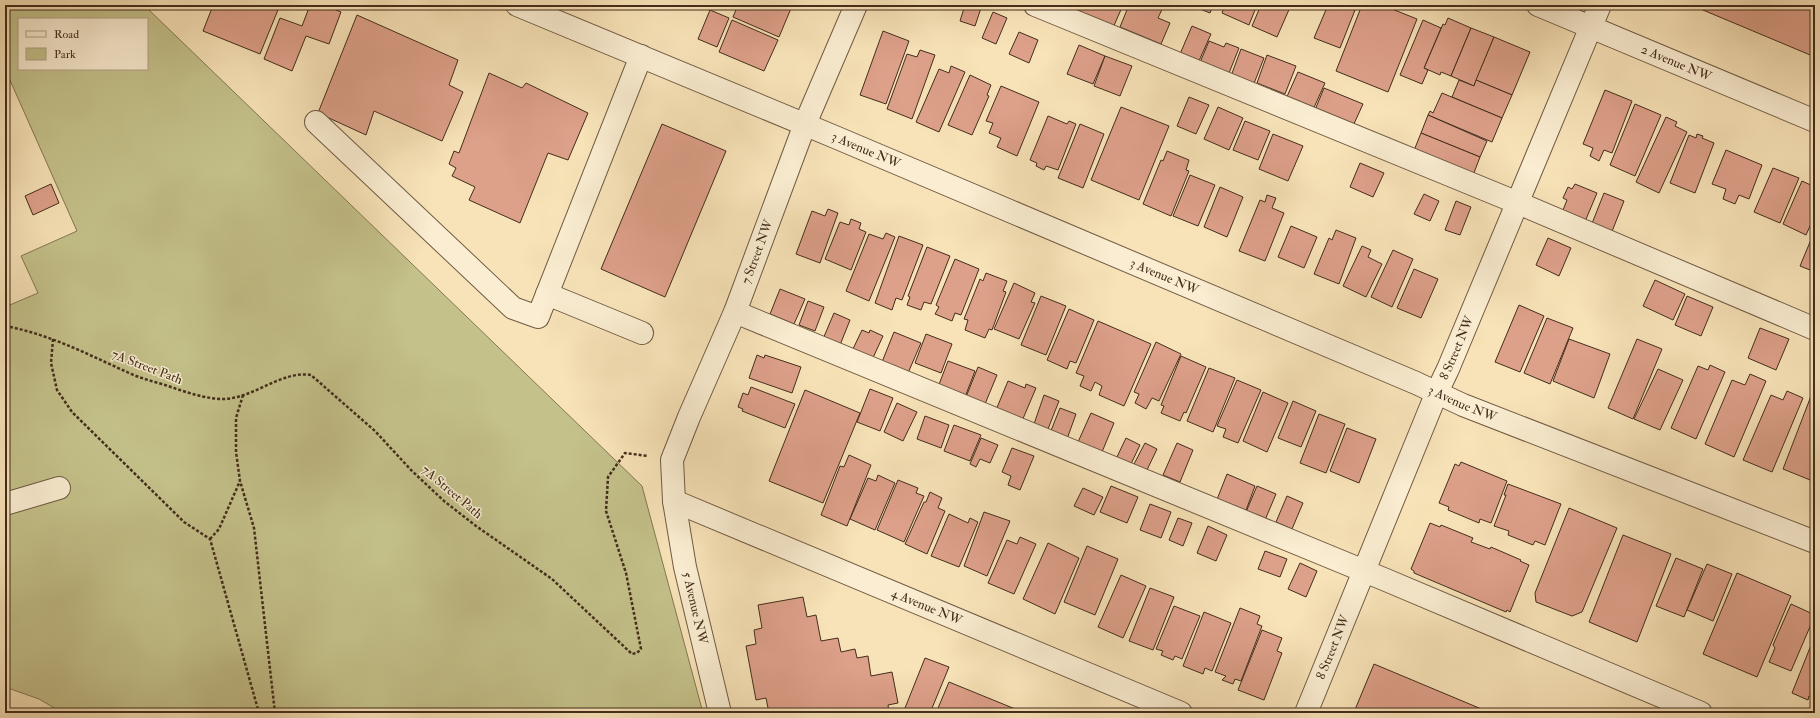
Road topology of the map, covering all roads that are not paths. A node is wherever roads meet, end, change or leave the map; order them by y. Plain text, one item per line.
1 (517, 5) edge
2 (856, 5) edge
3 (1035, 5) edge
4 (1538, 5) edge
5 (1600, 5) edge
6 (1590, 28) junction
7 (641, 56) junction
8 (1815, 120) edge
9 (316, 122) dead end
10 (805, 124) junction
11 (1518, 203) junction
12 (547, 294) junction
13 (735, 312) junction
14 (1815, 329) edge
15 (642, 333) dead end
16 (1437, 392) junction
17 (59, 488) dead end
18 (674, 501) junction
19 (5, 504) edge
20 (1815, 542) edge
21 (1365, 571) junction
22 (720, 713) edge
23 (1181, 713) edge
24 (1306, 713) edge
25 (1701, 713) edge

1 - 7 street, 3 Avenue NW
2 - 10 street, 7 Street NW
3 - 11 street
4 - 6 street, 2 Avenue NW
5 - 6 street, 8 Street NW
6 - 8 street, 2 Avenue NW
6 - 11 street, 8 Street NW
7 - 10 street, 3 Avenue NW
7 - 12 street
9 - 12 street
10 - 13 street, 7 Street NW
10 - 16 street, 3 Avenue NW
11 - 14 street
11 - 16 street, 8 Street NW
12 - 15 street
13 - 18 street, 7 Street NW
13 - 21 street
16 - 20 street, 3 Avenue NW
16 - 21 street, 8 Street NW
17 - 19 street
18 - 22 street, 5 Avenue NW
18 - 23 street, 4 Avenue NW
21 - 24 street, 8 Street NW
21 - 25 street

